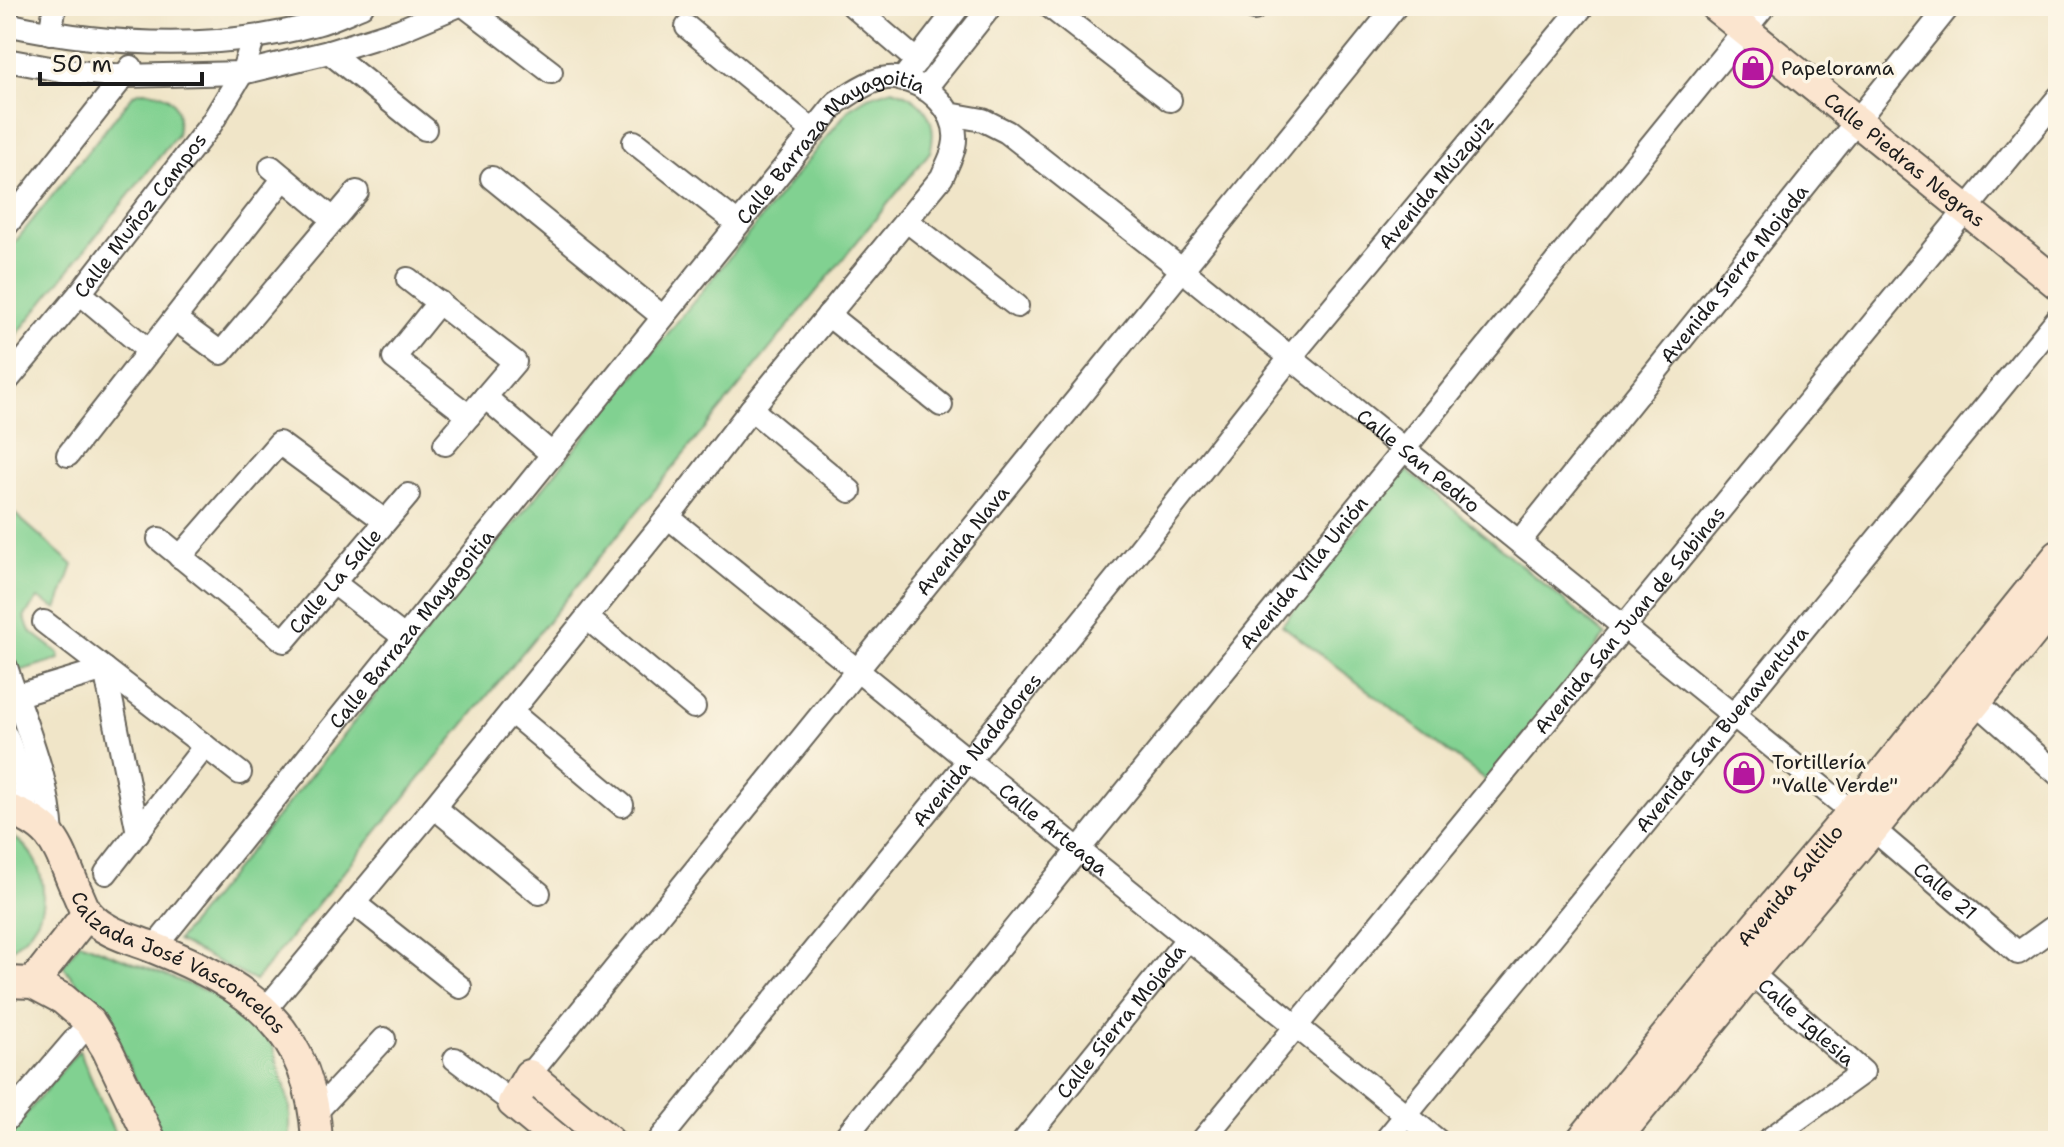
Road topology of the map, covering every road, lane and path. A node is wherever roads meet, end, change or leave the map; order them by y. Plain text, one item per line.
1 (55, 6) edge
2 (362, 6) edge
3 (457, 6) edge
4 (465, 6) edge
5 (853, 6) edge
6 (959, 6) edge
7 (991, 6) edge
8 (1049, 6) edge
9 (1396, 6) edge
10 (1583, 6) edge
11 (1715, 6) edge
12 (1764, 6) edge
13 (1949, 6) edge
14 (6, 24) edge
15 (687, 27) dead end
16 (1744, 30) junction
17 (50, 33) junction
18 (254, 37) junction
19 (149, 44) junction
20 (329, 52) junction
21 (6, 60) edge
22 (917, 61) junction
23 (551, 72) dead end
24 (242, 73) junction
25 (124, 76) junction
26 (902, 80) junction
27 (925, 89) junction
28 (2058, 98) edge
29 (1170, 100) dead end
30 (949, 114) junction
31 (1855, 121) junction
32 (425, 129) dead end
33 (813, 131) junction
34 (634, 142) dead end
35 (492, 178) dead end
36 (357, 192) dead end
37 (1965, 211) junction
38 (333, 219) junction
39 (907, 221) junction
40 (738, 224) junction
41 (6, 226) edge
42 (1181, 269) junction
43 (408, 279) dead end
44 (2058, 284) edge
45 (80, 293) junction
46 (439, 302) junction
47 (1017, 306) dead end
48 (828, 315) junction
49 (663, 317) junction
50 (2058, 318) edge
51 (175, 319) junction
52 (149, 351) junction
53 (1290, 358) junction
54 (6, 382) edge
55 (485, 397) junction
56 (941, 405) dead end
57 (751, 409) junction
58 (469, 416) junction
59 (445, 444) dead end
60 (1405, 450) junction
61 (68, 455) dead end
62 (553, 455) junction
63 (850, 491) dead end
64 (408, 495) dead end
65 (668, 517) junction
66 (385, 521) junction
67 (159, 539) dead end
68 (1519, 542) junction
69 (2058, 556) edge
70 (180, 557) junction
71 (334, 583) junction
72 (2058, 601) edge
73 (587, 618) junction
74 (44, 622) dead end
75 (1624, 627) junction
76 (404, 637) junction
77 (6, 667) edge
78 (105, 669) junction
79 (857, 671) junction
80 (15, 696) junction
81 (1976, 702) junction
82 (694, 707) dead end
83 (511, 712) junction
84 (1733, 715) junction
85 (6, 735) edge
86 (205, 746) junction
87 (968, 761) junction
88 (240, 773) dead end
89 (2058, 774) edge
90 (622, 805) dead end
91 (434, 807) junction
92 (17, 812) edge
93 (1863, 821) junction
94 (138, 833) junction
95 (52, 835) junction
96 (1079, 850) junction
97 (106, 873) dead end
98 (539, 893) dead end
99 (354, 903) junction
100 (87, 914) junction
101 (2058, 924) edge
102 (1188, 938) junction
103 (154, 948) junction
104 (1751, 973) junction
105 (20, 982) edge
106 (460, 987) dead end
107 (265, 1010) junction
108 (90, 1022) junction
109 (1297, 1026) junction
110 (384, 1039) dead end
111 (455, 1059) dead end
112 (529, 1075) junction
113 (513, 1103) junction
114 (1406, 1115) junction
115 (6, 1120) edge
116 (316, 1127) edge
117 (151, 1141) edge
118 (559, 1141) edge
119 (609, 1141) edge
120 (659, 1141) edge
121 (842, 1141) edge
122 (1024, 1141) edge
123 (1202, 1141) edge
124 (1385, 1141) edge
125 (1438, 1141) edge
126 (1581, 1141) edge
127 (1614, 1141) edge
128 (1767, 1141) edge

1 - 17 street
2 - 18 street
3 - 20 street
4 - 23 street
5 - 22 street
6 - 22 street
7 - 27 street
8 - 29 street
9 - 42 street, Avenida Nava
10 - 53 street, Avenida Múzquiz
11 - 16 street, Calle Piedras Negras
12 - 16 street, Avenida Villa Unión
13 - 31 street, Avenida Sierra Mojada
14 - 17 street
15 - 33 street
16 - 31 street, Calle Piedras Negras
16 - 60 street, Avenida Villa Unión
17 - 19 street
18 - 19 street
18 - 24 street, Calle Muñoz Campos
19 - 25 street
20 - 24 street
20 - 32 street
21 - 25 street
22 - 26 street
24 - 25 street
24 - 45 street, Calle Muñoz Campos
25 - 41 street
26 - 27 street, Calle Barraza Mayagoitia
26 - 33 street, Calle Barraza Mayagoitia
27 - 30 street, Calle Barraza Mayagoitia
28 - 37 street, Avenida San Juan de Sabinas
30 - 39 street, Calle Barraza Mayagoitia
30 - 42 street, Calle San Pedro
31 - 37 street, Calle Piedras Negras
31 - 68 street, Avenida Sierra Mojada
33 - 40 street, Calle Barraza Mayagoitia
34 - 40 street
35 - 49 street
36 - 38 street
37 - 44 street, Calle Piedras Negras
37 - 75 street, Avenida San Juan de Sabinas
38 - 51 street
38 - 51 street
39 - 47 street
39 - 48 street, Calle Barraza Mayagoitia
40 - 49 street, Calle Barraza Mayagoitia
42 - 53 street, Calle San Pedro
42 - 79 street, Avenida Nava
43 - 46 street
45 - 52 street
45 - 54 street, Calle Muñoz Campos
46 - 55 street
46 - 58 street
48 - 56 street
48 - 57 street, Calle Barraza Mayagoitia
49 - 62 street, Calle Barraza Mayagoitia
50 - 84 street, Avenida San Buenaventura
51 - 52 street
52 - 61 street
53 - 60 street, Calle San Pedro
53 - 87 street, Avenida Nadadores
55 - 58 street
55 - 62 street
57 - 63 street
57 - 65 street, Calle Barraza Mayagoitia
58 - 59 street
60 - 68 street, Calle San Pedro
60 - 96 street, Avenida Villa Unión
62 - 76 street, Calle Barraza Mayagoitia
64 - 66 street, Calle La Salle
65 - 73 street, Calle Barraza Mayagoitia
65 - 79 street, Calle Arteaga
66 - 70 street
66 - 71 street, Calle La Salle
67 - 70 street
68 - 75 street, Calle San Pedro
69 - 93 street, Avenida Saltillo
70 - 71 street, Calle La Salle
71 - 76 street
72 - 81 street, Avenida Saltillo
73 - 82 street
73 - 83 street, Calle Barraza Mayagoitia
74 - 78 street
75 - 84 street, Calle San Pedro
75 - 109 street, Avenida San Juan de Sabinas
76 - 103 street, Calle Barraza Mayagoitia
77 - 80 street
78 - 80 street
78 - 86 street
78 - 94 street
79 - 87 street, Calle Arteaga
79 - 112 street, Avenida Nava
80 - 95 street
81 - 89 street
81 - 93 street, Avenida Saltillo
83 - 90 street
83 - 91 street, Calle Barraza Mayagoitia
84 - 93 street, Calle San Pedro
84 - 114 street, Avenida San Buenaventura
85 - 92 street
86 - 88 street
86 - 94 street
87 - 96 street, Calle Arteaga
87 - 120 street, Avenida Nadadores
91 - 98 street
91 - 99 street, Calle Barraza Mayagoitia
92 - 95 street, Calzada José Vasconcelos
93 - 101 street, Calle 21
93 - 104 street, Avenida Saltillo
93 - 126 street, Avenida Saltillo
94 - 97 street
95 - 100 street, Calzada José Vasconcelos
96 - 102 street, Calle Arteaga
96 - 121 street, Avenida Villa Unión
99 - 106 street
99 - 107 street, Calle Barraza Mayagoitia
100 - 103 street, Calzada José Vasconcelos
100 - 105 street
102 - 109 street, Calle Arteaga
102 - 122 street, Calle Sierra Mojada
103 - 107 street, Calzada José Vasconcelos
104 - 127 street, Avenida Saltillo
104 - 128 street, Calle Iglesia
105 - 108 street
107 - 116 street, Calzada José Vasconcelos
108 - 115 street
108 - 117 street
109 - 114 street, Calle Arteaga
109 - 123 street, Avenida San Juan de Sabinas
110 - 116 street
111 - 113 street
112 - 113 street
112 - 119 street
113 - 118 street
114 - 124 street, Avenida San Buenaventura
114 - 125 street, Calle Arteaga

